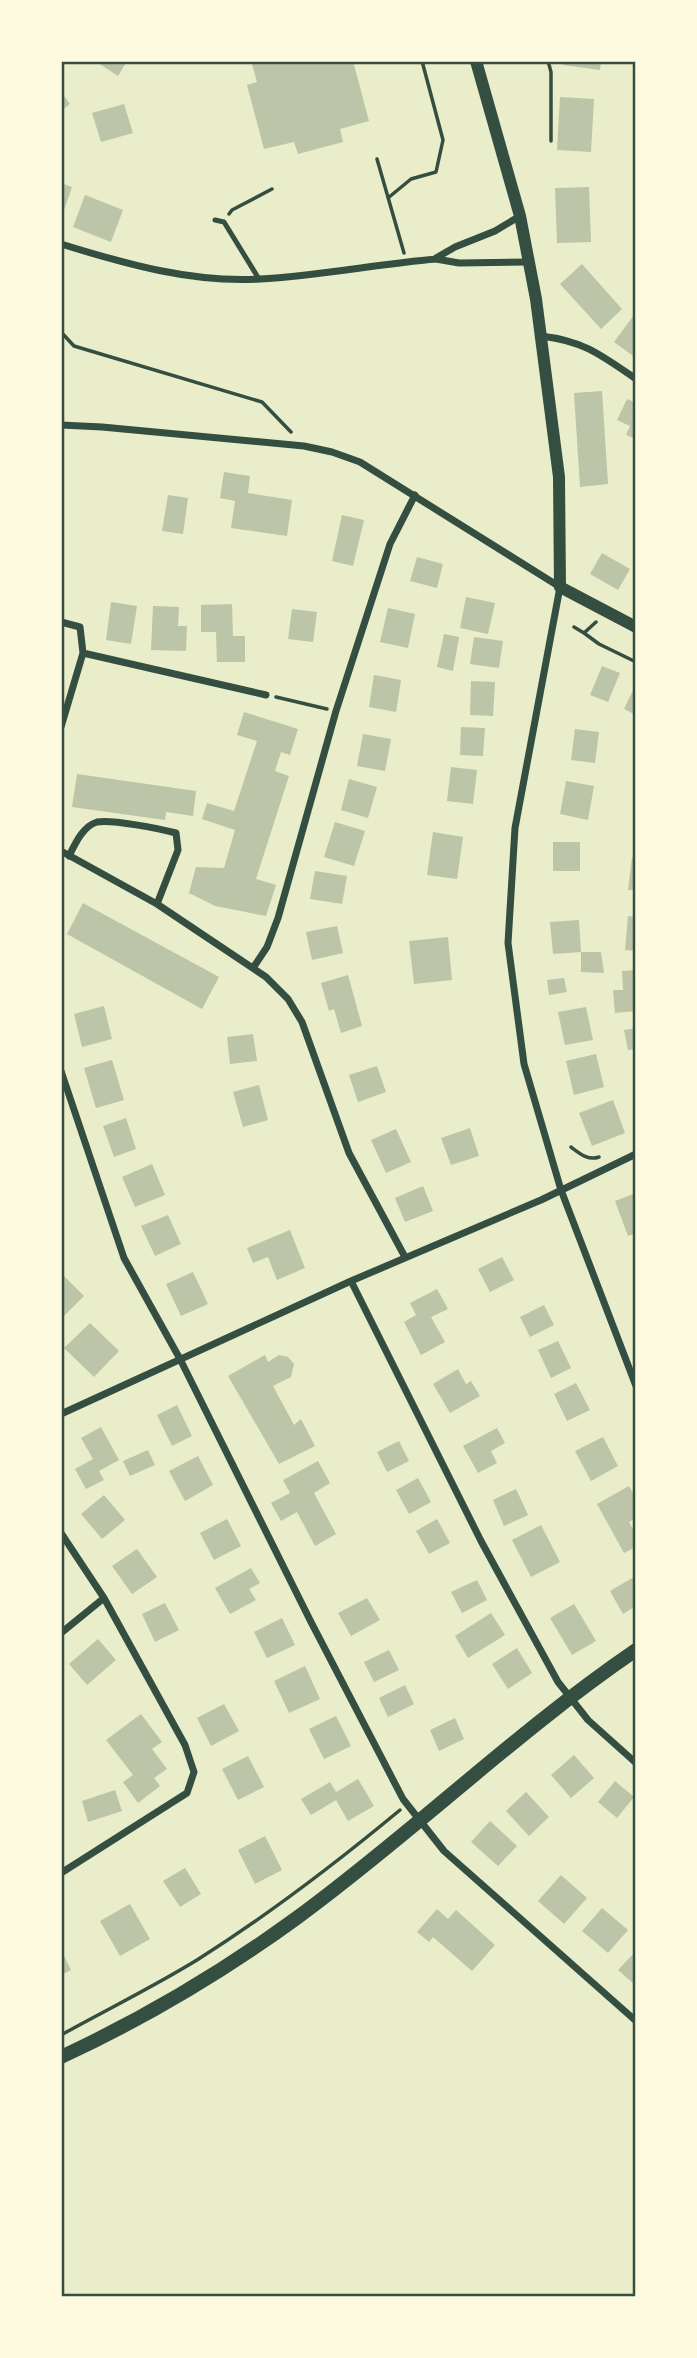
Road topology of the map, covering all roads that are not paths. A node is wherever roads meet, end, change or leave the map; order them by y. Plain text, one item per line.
1 (475, 61) edge
2 (520, 216) junction
3 (215, 220) dead end
4 (61, 244) edge
5 (436, 259) junction
6 (529, 262) junction
7 (259, 279) junction
8 (541, 336) junction
9 (636, 379) edge
10 (61, 425) edge
11 (415, 495) junction
12 (560, 587) junction
13 (61, 622) edge
14 (636, 626) edge
15 (83, 653) junction
16 (266, 695) road end
17 (61, 726) edge
18 (65, 853) edge
19 (157, 904) junction
20 (253, 968) junction
21 (61, 1071) edge
22 (636, 1154) edge
23 (561, 1190) junction
24 (405, 1256) junction
25 (351, 1281) junction
26 (180, 1359) junction
27 (636, 1386) edge
28 (61, 1414) edge
29 (61, 1533) edge
30 (104, 1598) junction
31 (61, 1633) edge
32 (636, 1650) edge
33 (570, 1698) junction
34 (636, 1763) edge
35 (419, 1821) junction
36 (61, 1873) edge
37 (636, 2021) edge
38 (61, 2057) edge

1 - 2 street
2 - 5 street
2 - 6 street
3 - 7 lane
4 - 7 street
5 - 6 street
5 - 7 street
6 - 8 street
8 - 9 street
8 - 12 street
10 - 11 street
11 - 12 street
11 - 20 street
12 - 14 street
12 - 23 street
13 - 15 street
15 - 16 street
15 - 17 street
18 - 19 street
18 - 19 street
19 - 20 street
20 - 24 street
21 - 26 street
22 - 23 street
23 - 24 street
23 - 27 street
24 - 25 street
25 - 26 street
25 - 33 street
26 - 28 street
26 - 35 street
29 - 30 street
30 - 31 street
30 - 36 street
32 - 33 main road
33 - 34 street
33 - 35 main road
35 - 37 street
35 - 38 main road

